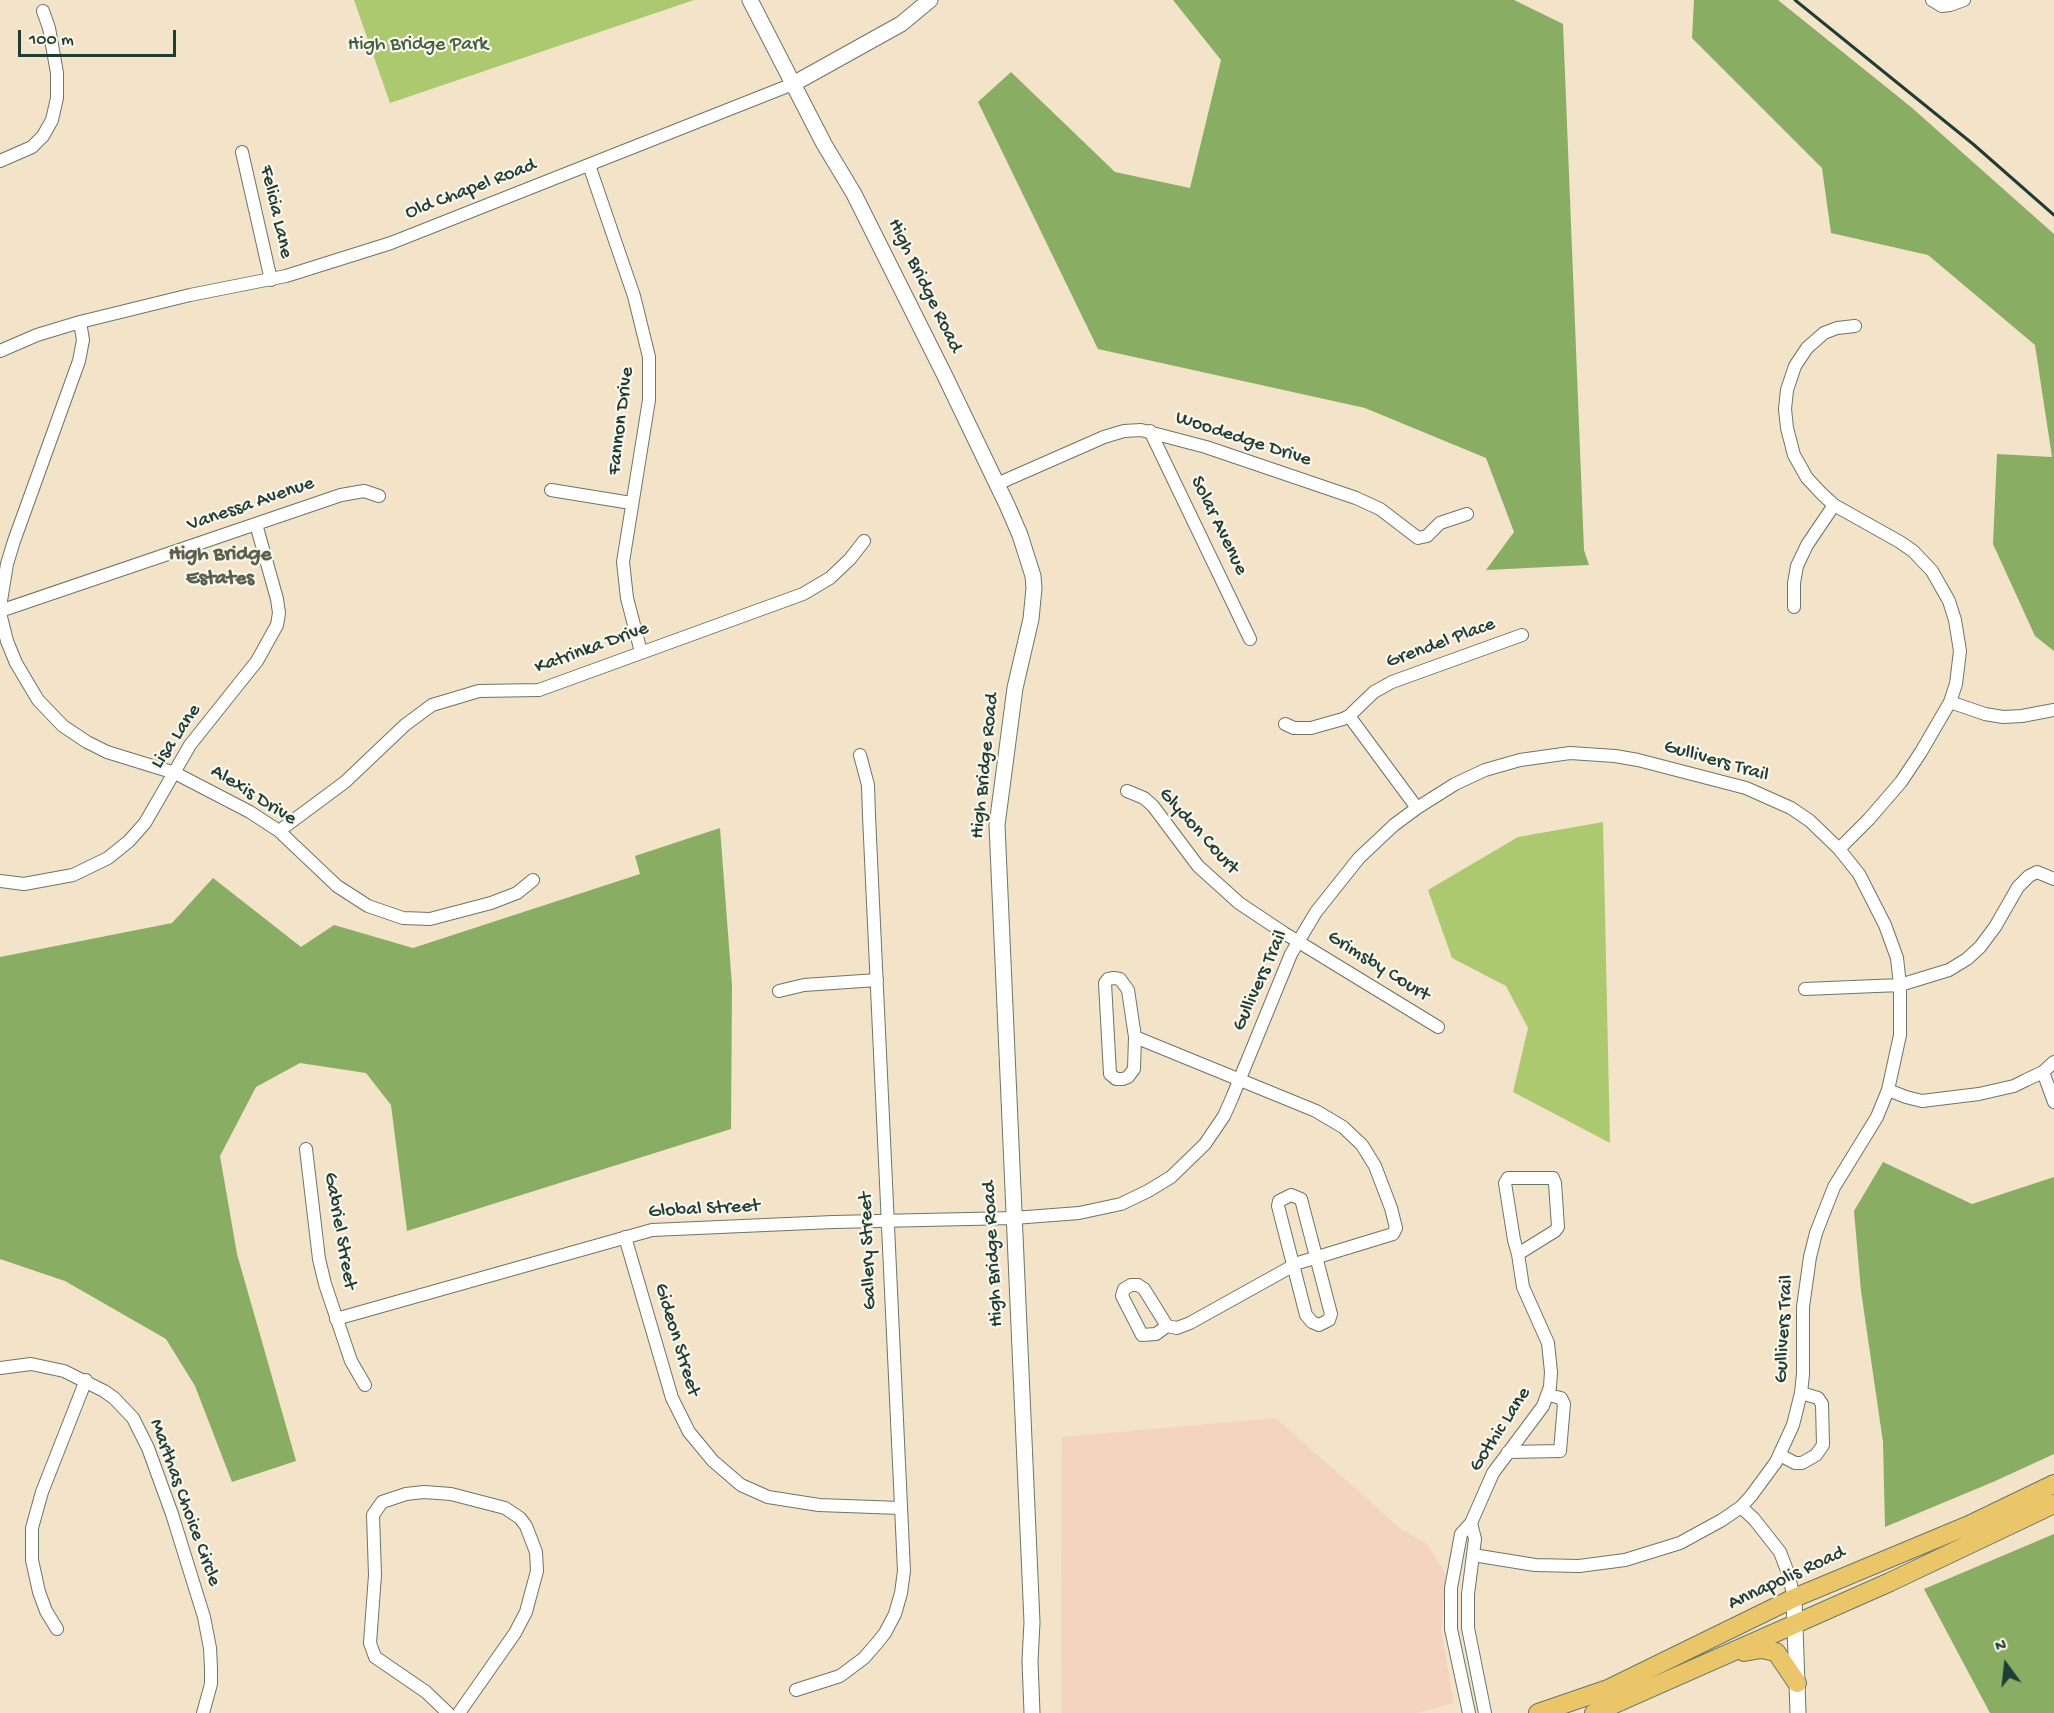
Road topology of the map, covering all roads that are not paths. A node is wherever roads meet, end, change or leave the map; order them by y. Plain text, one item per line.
1 (750, 0) edge
2 (930, 0) edge
3 (1932, 0) edge
4 (1964, 0) edge
5 (43, 11) dead end
6 (793, 84) junction
7 (242, 152) dead end
8 (0, 161) edge
9 (589, 165) junction
10 (271, 280) junction
11 (80, 322) junction
12 (1855, 326) dead end
13 (0, 351) edge
14 (1150, 431) junction
15 (997, 484) junction
16 (551, 490) dead end
17 (380, 496) dead end
18 (631, 503) junction
19 (1834, 505) junction
20 (1467, 514) dead end
21 (256, 524) junction
22 (864, 541) dead end
23 (1794, 607) dead end
24 (0, 610) edge
25 (1522, 635) dead end
26 (1250, 639) dead end
27 (641, 652) junction
28 (1950, 702) junction
29 (2054, 710) edge
30 (1349, 716) junction
31 (1285, 724) dead end
32 (860, 755) dead end
33 (176, 773) junction
34 (1127, 791) dead end
35 (1417, 808) junction
36 (279, 831) junction
37 (1839, 849) junction
38 (2054, 879) edge
39 (533, 880) dead end
40 (0, 881) edge
41 (1298, 941) junction
42 (877, 980) junction
43 (1900, 985) junction
44 (1805, 988) dead end
45 (779, 991) dead end
46 (1438, 1027) dead end
47 (1135, 1037) junction
48 (2054, 1062) edge
49 (2043, 1072) junction
50 (1240, 1080) junction
51 (1888, 1090) junction
52 (2054, 1102) edge
53 (306, 1149) dead end
54 (1014, 1218) junction
55 (887, 1221) junction
56 (625, 1237) junction
57 (1518, 1254) junction
58 (1317, 1256) junction
59 (1293, 1266) junction
60 (336, 1319) junction
61 (1167, 1326) dead end
62 (0, 1368) edge
63 (86, 1380) junction
64 (365, 1385) dead end
65 (1801, 1393) junction
66 (1548, 1395) junction
67 (1508, 1452) junction
68 (1780, 1455) junction
69 (2054, 1484) edge
70 (2054, 1504) edge
71 (1741, 1507) junction
72 (900, 1508) junction
73 (1471, 1523) junction
74 (1473, 1555) junction
75 (1794, 1598) junction
76 (1795, 1624) junction
77 (57, 1629) dead end
78 (1728, 1655) junction
79 (1797, 1683) junction
80 (795, 1690) dead end
81 (203, 1713) edge
82 (448, 1713) edge
83 (459, 1713) edge
84 (1032, 1713) edge
85 (1469, 1713) edge
86 (1485, 1713) edge
87 (1538, 1713) edge
88 (1594, 1713) edge
89 (1798, 1713) edge

1 - 6 street, High Bridge Road
2 - 6 street, Old Chapel Road
3 - 4 street
5 - 8 street
6 - 9 street, Old Chapel Road
6 - 15 street, High Bridge Road
7 - 10 street, Felicia Lane
9 - 10 street, Old Chapel Road
9 - 18 street, Fannon Drive
10 - 11 street, Old Chapel Road
11 - 13 street, Old Chapel Road
11 - 24 street, Alexis Drive
12 - 19 street
14 - 15 street, Woodedge Drive
14 - 20 street, Woodedge Drive
14 - 26 street, Solar Avenue
15 - 54 street, High Bridge Road
16 - 18 street
17 - 21 street, Vanessa Avenue
18 - 27 street, Fannon Drive
19 - 23 street
19 - 28 street
21 - 24 street, Vanessa Avenue
21 - 33 street, Lisa Lane
22 - 27 street, Katrinka Drive
24 - 33 street, Alexis Drive
25 - 30 street, Grendel Place
27 - 36 street, Katrinka Drive
28 - 29 street
28 - 37 street
30 - 31 street, Grendel Place
30 - 35 street
32 - 42 street, Gallery Street
33 - 36 street, Alexis Drive
33 - 40 street, Lisa Lane
34 - 41 street, Glydon Court
35 - 37 street, Gullivers Trail
35 - 41 street, Gullivers Trail
36 - 39 street, Alexis Drive
37 - 43 street, Gullivers Trail
38 - 43 street
41 - 46 street, Grimsby Court
41 - 50 street, Gullivers Trail
42 - 45 street
42 - 55 street, Gallery Street
43 - 44 street
43 - 51 street, Gullivers Trail
47 - 47 street
47 - 50 street
48 - 49 street
49 - 51 street
49 - 52 street
50 - 54 street, Gullivers Trail
50 - 58 street
51 - 65 street, Gullivers Trail
53 - 60 street, Gabriel Street
54 - 55 street, Global Street
54 - 84 street, High Bridge Road
55 - 56 street, Global Street
55 - 72 street, Gallery Street
56 - 60 street, Global Street
56 - 72 street, Gideon Street
57 - 57 street, Gothic Lane
57 - 66 street, Gothic Lane
58 - 59 street
58 - 59 street
58 - 59 street
59 - 61 street
60 - 64 street, Gabriel Street
62 - 63 street, Marthas Choice Circle
63 - 77 street
63 - 81 street, Marthas Choice Circle
65 - 68 street, Gullivers Trail
65 - 68 street
66 - 67 street, Gothic Lane
66 - 67 street
67 - 73 street, Gothic Lane
68 - 71 street, Gullivers Trail
69 - 75 main road, Annapolis Road
70 - 76 main road
71 - 74 street, Gullivers Trail
71 - 75 street
72 - 80 street, Gallery Street
73 - 74 street, Gothic Lane
73 - 85 street, Gothic Lane
74 - 86 street, Gothic Lane
75 - 76 street
75 - 87 main road, Annapolis Road
76 - 78 main road
76 - 79 street
78 - 79 main road
78 - 88 main road
79 - 89 street
82 - 83 street

